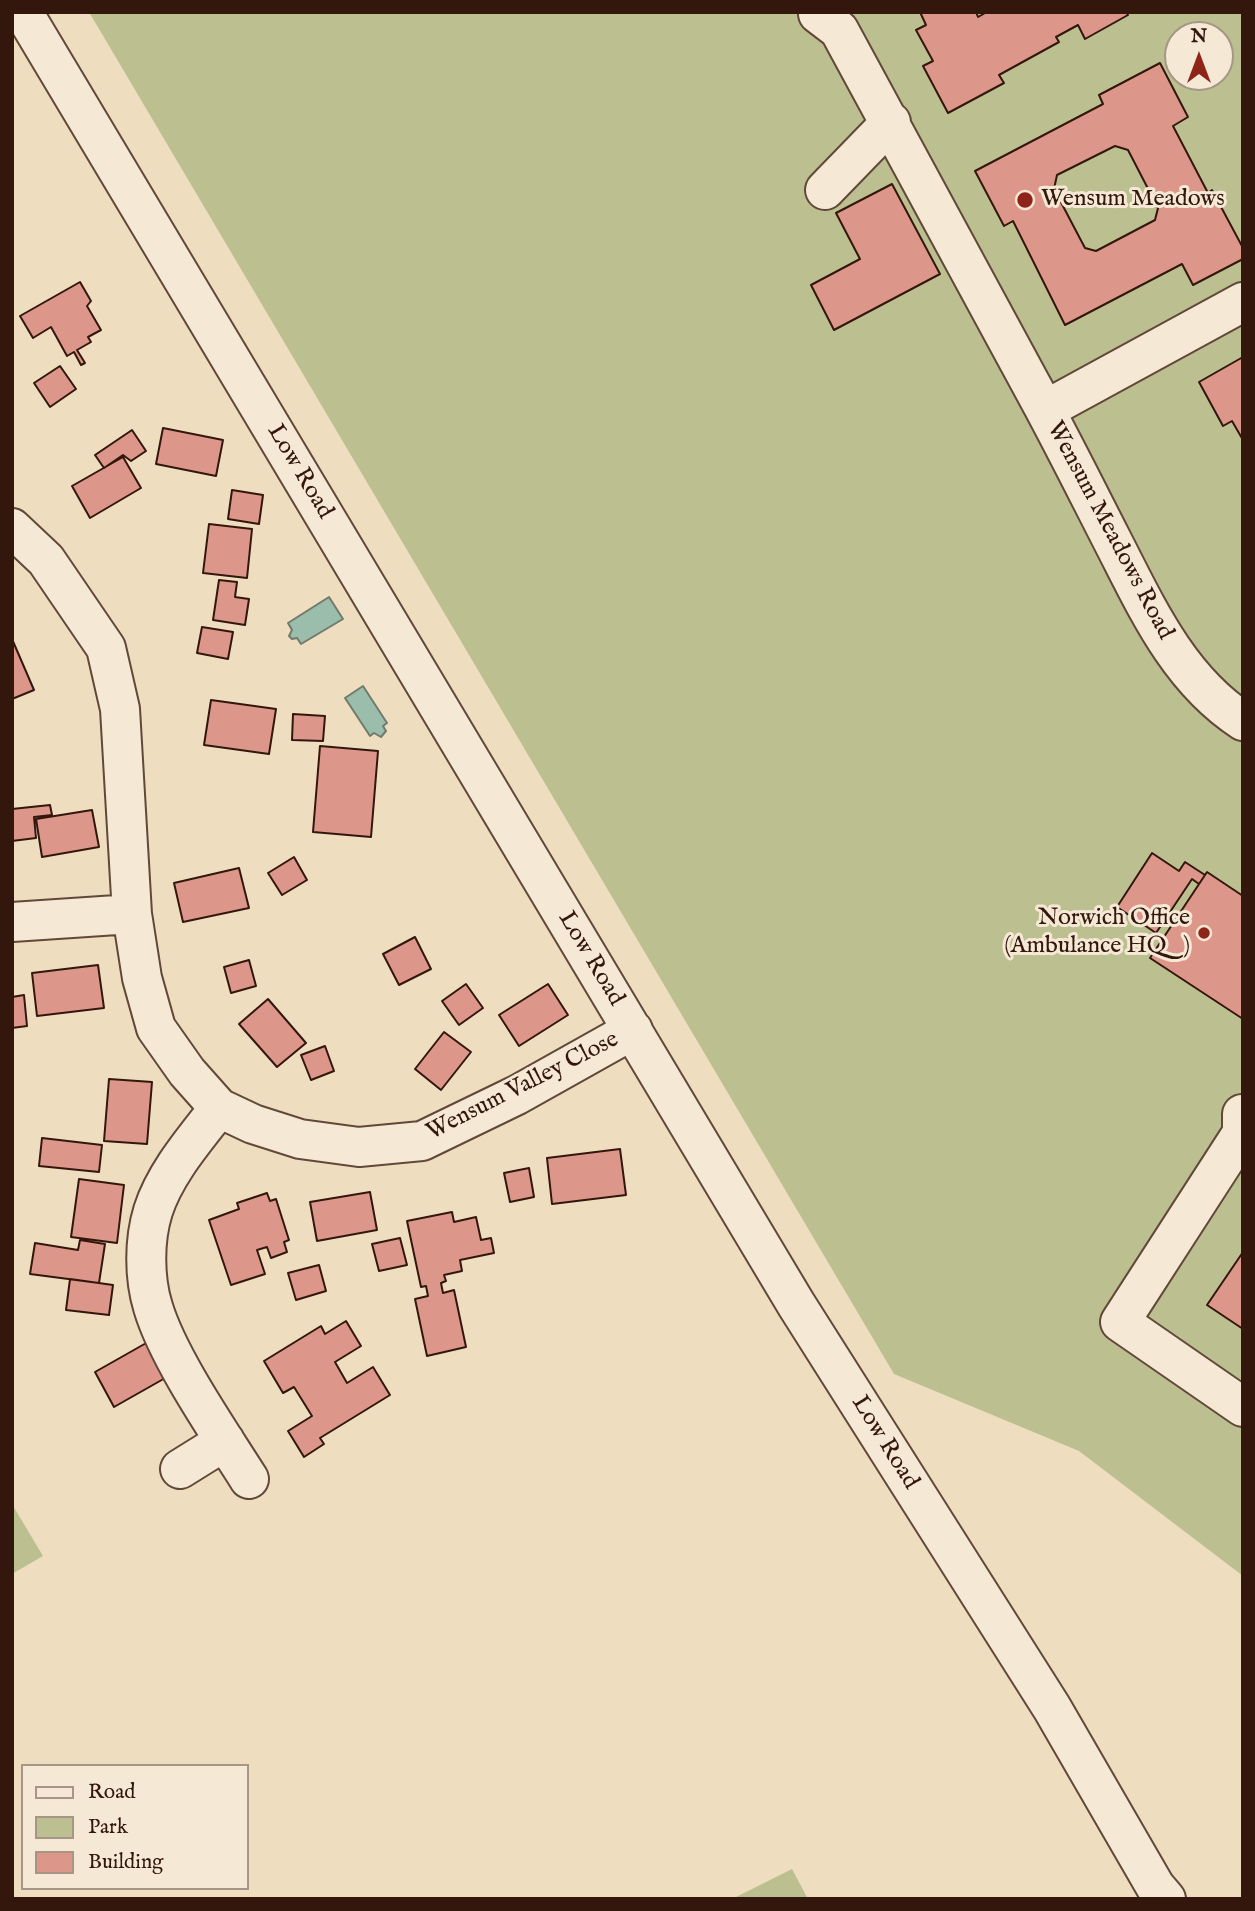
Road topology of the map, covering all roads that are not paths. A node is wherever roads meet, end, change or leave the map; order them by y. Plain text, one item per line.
1 (23, 12) edge
2 (818, 14) edge
3 (891, 122) junction
4 (825, 190) dead end
5 (1243, 302) edge
6 (1045, 410) junction
7 (12, 528) edge
8 (1243, 721) edge
9 (132, 914) junction
10 (12, 922) edge
11 (632, 1030) junction
12 (219, 1108) junction
13 (1242, 1114) edge
14 (1243, 1407) edge
15 (225, 1441) junction
16 (180, 1469) dead end
17 (249, 1479) dead end
18 (1166, 1899) edge

1 - 11 street, Low Road
2 - 3 street
3 - 4 street
3 - 6 street
5 - 6 street, Wensum Meadows Road
6 - 8 street, Wensum Meadows Road
7 - 9 street, Wensum Valley Close
9 - 10 street
9 - 12 street, Wensum Valley Close
11 - 12 street, Wensum Valley Close
11 - 18 street, Low Road
12 - 15 street
13 - 14 street
15 - 16 street
15 - 17 street

